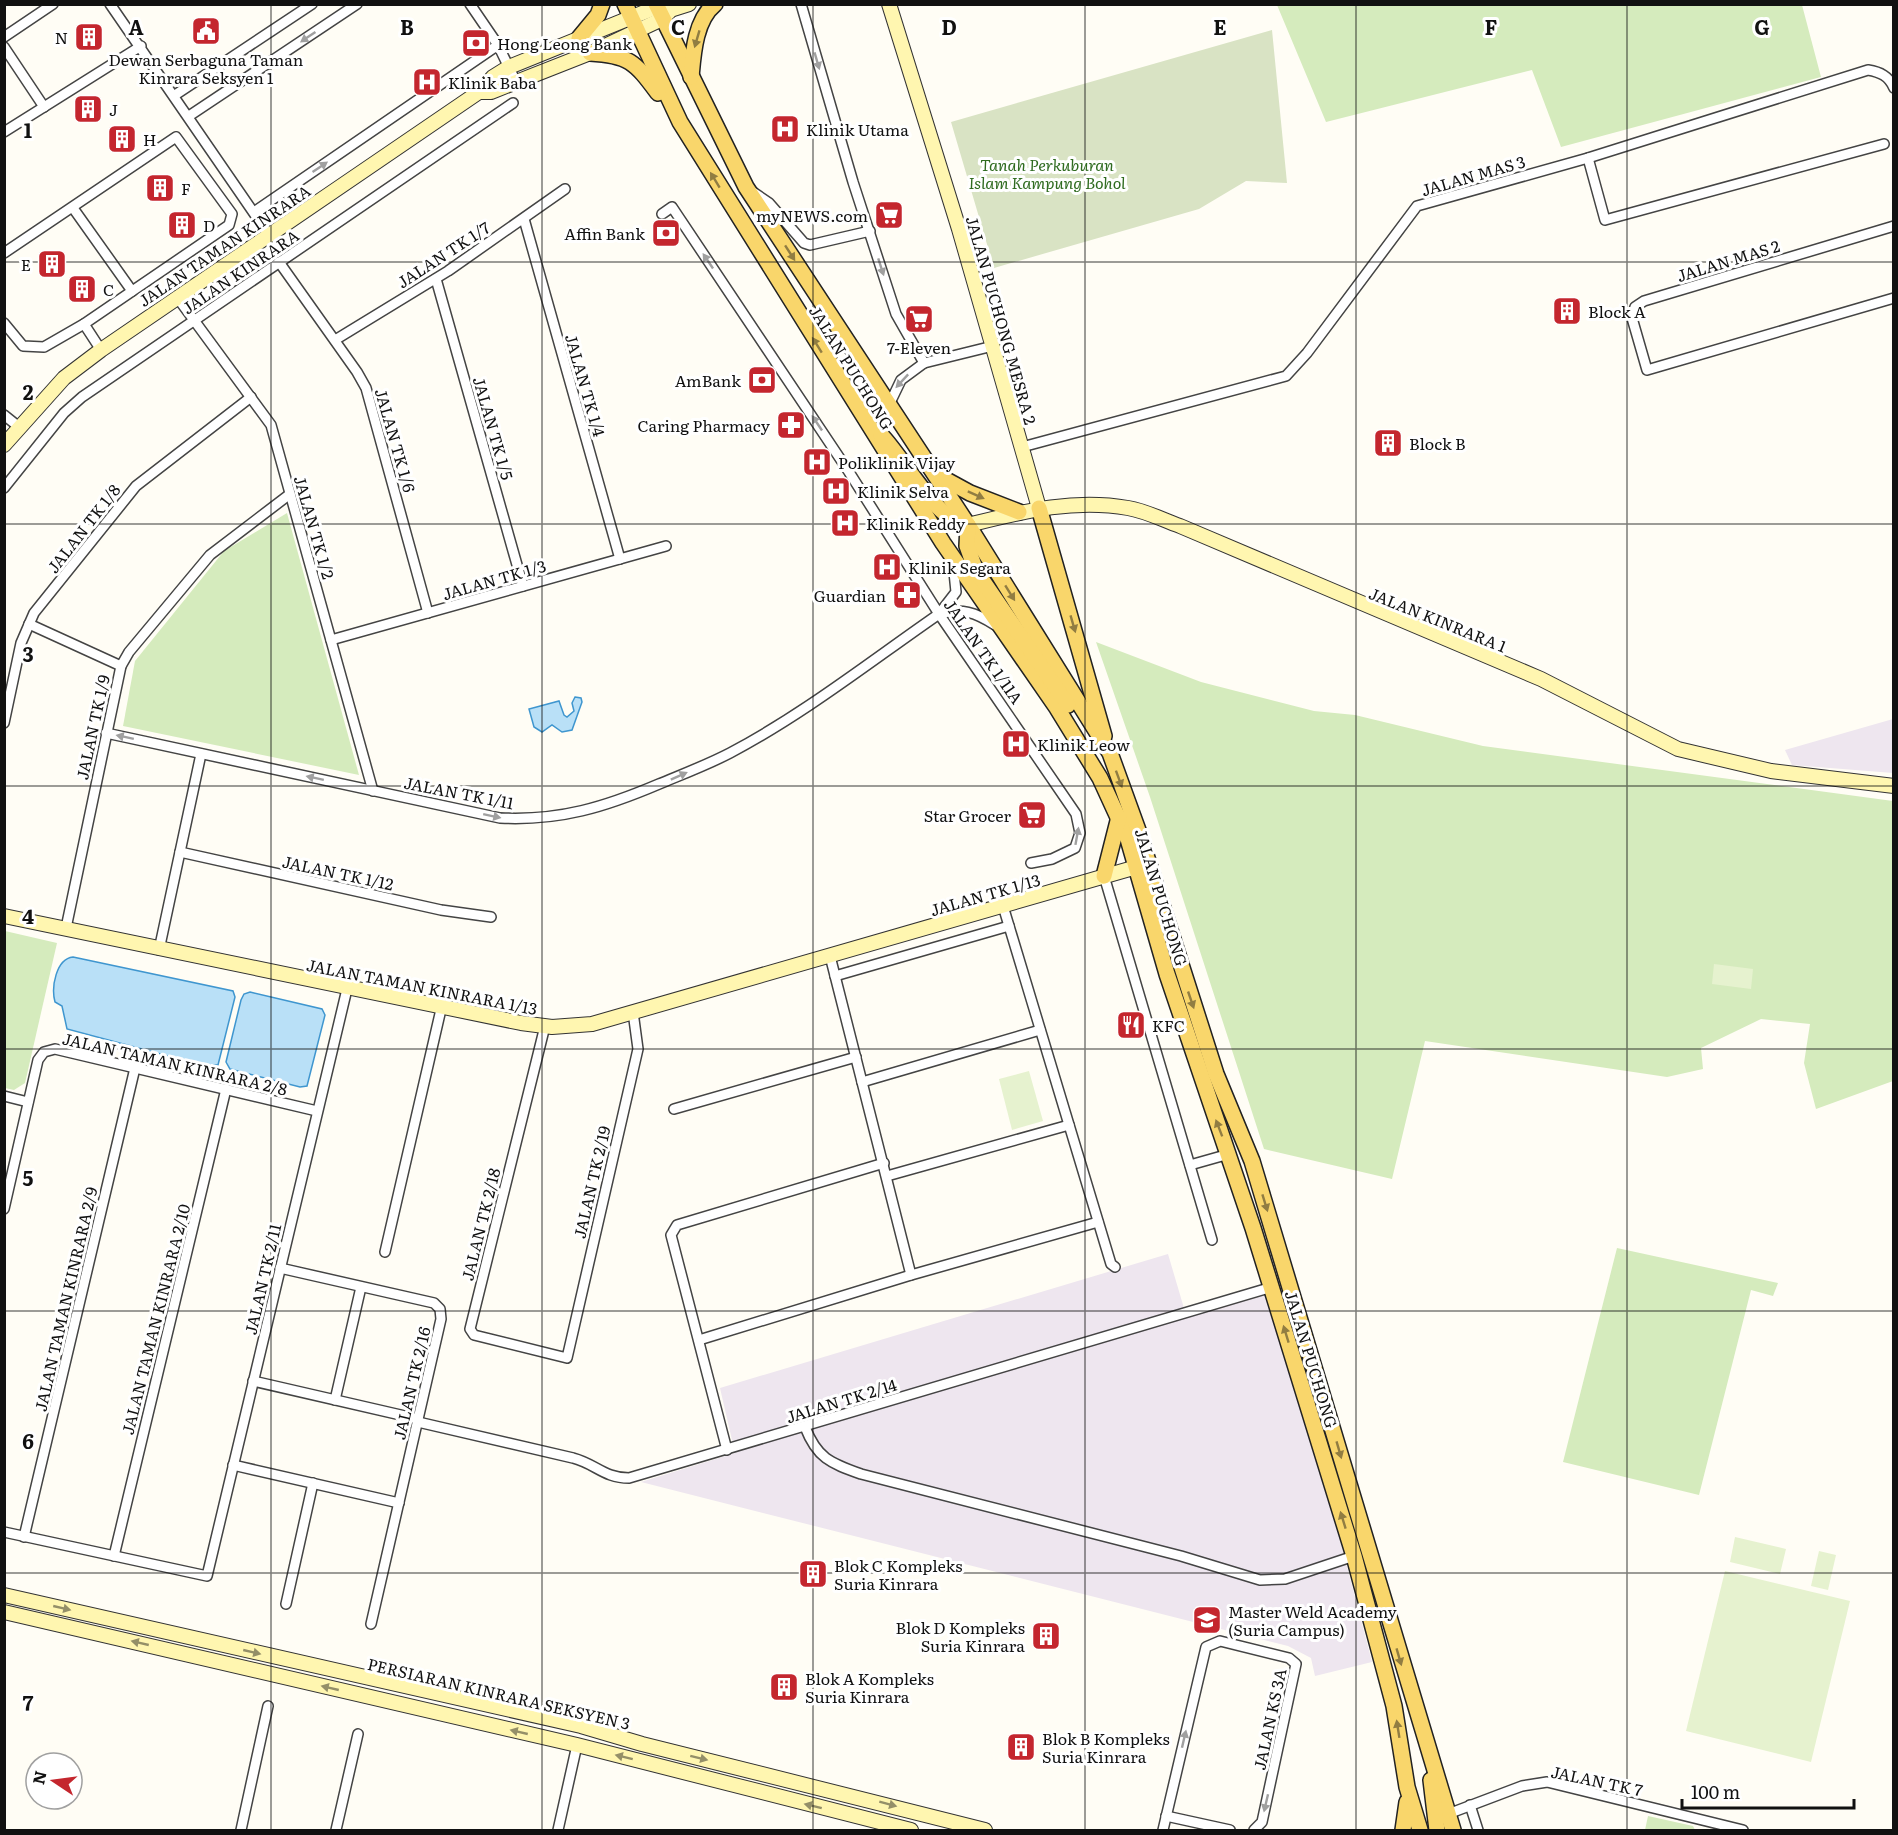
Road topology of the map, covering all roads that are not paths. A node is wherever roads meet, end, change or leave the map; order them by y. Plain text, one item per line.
1 (53, 4) edge
2 (110, 4) edge
3 (312, 4) edge
4 (357, 4) edge
5 (470, 4) edge
6 (602, 4) edge
7 (689, 4) edge
8 (715, 4) edge
9 (801, 4) edge
10 (889, 4) edge
11 (661, 10) edge
12 (630, 17) edge
13 (4, 37) edge
14 (579, 38) junction
15 (498, 45) junction
16 (141, 46) junction
17 (4, 47) edge
18 (590, 53) junction
19 (509, 67) junction
20 (691, 78) junction
21 (516, 82) junction
22 (1893, 88) edge
23 (479, 92) junction
24 (174, 95) junction
25 (513, 102) dead end
26 (44, 107) junction
27 (189, 116) junction
28 (680, 122) junction
29 (4, 132) edge
30 (1884, 144) dead end
31 (1588, 158) junction
32 (746, 187) junction
33 (565, 189) dead end
34 (73, 208) junction
35 (254, 212) junction
36 (662, 214) dead end
37 (524, 219) junction
38 (1893, 226) edge
39 (870, 231) junction
40 (269, 235) junction
41 (4, 253) edge
42 (279, 262) junction
43 (436, 279) junction
44 (132, 291) junction
45 (177, 297) junction
46 (1893, 298) edge
47 (194, 320) junction
48 (4, 323) edge
49 (84, 324) junction
50 (335, 340) junction
51 (993, 346) junction
52 (101, 350) junction
53 (924, 363) junction
54 (251, 397) junction
55 (889, 405) junction
56 (4, 415) edge
57 (863, 418) junction
58 (19, 427) junction
59 (4, 445) edge
60 (1022, 447) junction
61 (934, 474) junction
62 (4, 488) edge
63 (290, 494) junction
64 (1039, 508) junction
65 (1019, 512) junction
66 (968, 525) junction
67 (666, 546) dead end
68 (951, 557) junction
69 (620, 559) junction
70 (523, 586) junction
71 (428, 613) junction
72 (939, 614) junction
73 (29, 624) junction
74 (1000, 629) junction
75 (331, 640) junction
76 (121, 666) junction
77 (4, 723) edge
78 (106, 733) junction
79 (1110, 753) junction
80 (201, 754) junction
81 (1101, 778) junction
82 (1893, 786) edge
83 (373, 791) junction
84 (1119, 817) junction
85 (180, 852) junction
86 (1031, 863) dead end
87 (1143, 865) junction
88 (1104, 876) junction
89 (1003, 906) junction
90 (4, 916) edge
91 (491, 917) dead end
92 (1009, 926) junction
93 (66, 928) junction
94 (159, 950) junction
95 (830, 956) junction
96 (836, 976) junction
97 (347, 989) junction
98 (442, 1005) junction
99 (633, 1012) junction
100 (545, 1026) junction
101 (1040, 1030) junction
102 (856, 1057) junction
103 (135, 1068) junction
104 (862, 1082) junction
105 (226, 1089) junction
106 (4, 1096) edge
107 (28, 1102) junction
108 (674, 1109) dead end
109 (318, 1112) junction
110 (1069, 1125) junction
111 (1229, 1154) junction
112 (884, 1163) junction
113 (1190, 1165) junction
114 (887, 1176) junction
115 (7, 1186) edge
116 (4, 1209) edge
117 (1098, 1222) junction
118 (1212, 1240) dead end
119 (385, 1252) dead end
120 (1114, 1267) dead end
121 (280, 1268) junction
122 (910, 1275) junction
123 (361, 1287) junction
124 (1272, 1287) junction
125 (699, 1340) junction
126 (567, 1358) joint
127 (253, 1381) junction
128 (335, 1400) junction
129 (418, 1420) junction
130 (805, 1427) junction
131 (727, 1450) junction
132 (233, 1465) junction
133 (313, 1483) junction
134 (399, 1503) junction
135 (4, 1532) edge
136 (24, 1537) junction
137 (114, 1556) junction
138 (1354, 1556) junction
139 (4, 1595) edge
140 (285, 1604) dead end
141 (4, 1611) edge
142 (371, 1624) dead end
143 (268, 1707) dead end
144 (492, 1707) junction
145 (358, 1734) dead end
146 (642, 1744) junction
147 (577, 1745) junction
148 (1433, 1768) junction
149 (1407, 1787) junction
150 (1470, 1805) junction
151 (1448, 1814) junction
152 (1166, 1816) junction
153 (1707, 1826) edge
154 (241, 1830) edge
155 (336, 1830) edge
156 (558, 1830) edge
157 (910, 1830) edge
158 (985, 1830) edge
159 (1163, 1830) edge
160 (1230, 1830) edge
161 (1254, 1830) edge
162 (1403, 1830) edge
163 (1420, 1830) edge
164 (1437, 1830) edge
165 (1453, 1830) edge
166 (1478, 1830) edge
167 (1743, 1830) edge

1 - 13 street
2 - 16 street
3 - 24 street
4 -> 27 street
5 - 15 street
6 - 14 main road
7 - 11 street
8 -> 20 main road
9 -> 39 street
10 - 51 street, JALAN PUCHONG MESRA 2
11 - 12 street
11 - 20 main road, JALAN PUCHONG
12 - 14 street, JALAN TAMAN KINRARA
12 - 18 street, JALAN TAMAN KINRARA
12 - 28 main road, JALAN PUCHONG
14 - 19 street, JALAN TAMAN KINRARA
15 - 19 street
35 -> 15 street
16 - 24 street
16 - 26 street
17 - 26 street
18 - 21 street, JALAN TAMAN KINRARA
18 - 28 main road
19 - 21 street
19 - 23 street, JALAN TAMAN KINRARA
20 - 32 main road, JALAN PUCHONG
21 - 23 street, JALAN TAMAN KINRARA
22 - 31 street, JALAN MAS 3
23 - 40 street, JALAN TAMAN KINRARA
24 - 27 street
25 - 42 street, JALAN KINRARA
26 - 29 street
27 - 35 street
57 -> 28 main road, JALAN PUCHONG
30 - 31 street
31 - 60 street, JALAN MAS 3
32 - 39 street
32 -> 55 main road, JALAN PUCHONG
33 - 37 street, JALAN TK 1/7
34 - 41 street
34 - 44 street
34 - 44 street
35 - 40 street
72 -> 36 street, JALAN TK 1/11A
37 - 43 street, JALAN TK 1/7
37 - 69 street, JALAN TK 1/4
38 - 46 street, JALAN MAS 2
39 -> 53 street
40 - 45 street, JALAN TAMAN KINRARA
42 - 47 street, JALAN KINRARA
42 - 50 street, JALAN TK 1/6
43 - 50 street, JALAN TK 1/7
43 - 70 street, JALAN TK 1/5
44 - 49 street
45 - 47 street, JALAN TK 1/2
45 - 52 street, JALAN TAMAN KINRARA
47 - 54 street, JALAN TK 1/2
47 - 62 street, JALAN KINRARA
48 - 49 street
49 - 52 street
50 - 71 street, JALAN TK 1/6
51 - 53 street
51 - 60 street, JALAN PUCHONG MESRA 2
52 - 58 street, JALAN TAMAN KINRARA
53 -> 55 street
54 - 63 street, JALAN TK 1/2
54 - 73 street, JALAN TK 1/8
55 - 61 main road, JALAN PUCHONG
56 - 58 street
57 - 66 main road
57 - 68 main road, JALAN PUCHONG
58 - 59 street, JALAN TAMAN KINRARA
60 - 64 street, JALAN PUCHONG MESRA 2
61 -> 65 main road
61 - 66 main road, JALAN PUCHONG
63 - 75 street, JALAN TK 1/2
63 - 76 street, JALAN TK 1/9
64 - 65 street, JALAN KINRARA 1
64 -> 79 main road
64 - 82 street, JALAN KINRARA 1
65 - 66 street, JALAN KINRARA 1
66 -> 79 main road, JALAN PUCHONG
66 - 81 main road
67 - 69 street, JALAN TK 1/3
68 - 72 street
68 - 74 main road, JALAN PUCHONG
69 - 70 street, JALAN TK 1/3
70 - 71 street, JALAN TK 1/3
71 - 75 street, JALAN TK 1/3
72 - 74 street
83 -> 72 street, JALAN TK 1/11
86 -> 72 street, JALAN TK 1/11A
73 - 76 street
73 - 77 street, JALAN TK 1/8
74 - 81 main road, JALAN PUCHONG
75 - 83 street, JALAN TK 1/2
76 - 78 street, JALAN TK 1/9
80 -> 78 street, JALAN TK 1/11
78 - 93 street, JALAN TK 1/9
79 -> 87 main road, JALAN PUCHONG
83 -> 80 street, JALAN TK 1/11
80 - 85 street
81 - 84 main road, JALAN PUCHONG
84 - 87 main road, JALAN PUCHONG
84 - 88 main road
85 - 91 street, JALAN TK 1/12
85 - 94 street
87 - 88 street, JALAN TK 1/13
111 -> 87 main road, JALAN PUCHONG
87 -> 148 main road, JALAN PUCHONG
88 - 89 street, JALAN TK 1/13
88 - 113 street
89 - 92 street
89 - 95 street, JALAN TK 1/13
90 - 93 street, JALAN TAMAN KINRARA 1/13
92 - 96 street
92 - 101 street
93 - 94 street, JALAN TAMAN KINRARA 1/13
94 - 97 street, JALAN TAMAN KINRARA 1/13
95 - 96 street
95 - 99 street, JALAN TAMAN KINRARA 1/13
96 - 102 street
97 - 98 street, JALAN TAMAN KINRARA 1/13
97 - 109 street, JALAN TK 2/11
98 - 100 street, JALAN TAMAN KINRARA 1/13
98 - 119 street
99 - 100 street, JALAN TAMAN KINRARA 1/13
99 - 126 street, JALAN TK 2/19
100 - 126 street, JALAN TK 2/18
101 - 104 street
101 - 110 street
102 - 104 street
102 - 108 street
103 - 105 street, JALAN TAMAN KINRARA 2/8
103 - 107 street, JALAN TAMAN KINRARA 2/8
103 - 136 street, JALAN TAMAN KINRARA 2/9
104 - 112 street
105 - 109 street, JALAN TAMAN KINRARA 2/8
105 - 137 street, JALAN TAMAN KINRARA 2/10
106 - 107 street
107 - 115 street, JALAN TAMAN KINRARA 2/8
109 - 121 street, JALAN TK 2/11
110 - 114 street
110 - 117 street
111 - 113 street
111 - 124 main road, JALAN PUCHONG
112 - 114 street
112 - 125 street
113 - 118 street
114 - 122 street
115 - 116 street, JALAN TAMAN KINRARA 2/8
117 - 120 street
117 - 122 street
121 - 123 street, JALAN TK 2/16
121 - 127 street, JALAN TK 2/11
122 - 125 street
123 - 128 street
123 - 129 street, JALAN TK 2/16
124 - 130 street, JALAN TK 2/14
138 -> 124 main road, JALAN PUCHONG
125 - 131 street
127 - 128 street, JALAN TK 2/14
127 - 132 street, JALAN TK 2/11
128 - 129 street, JALAN TK 2/14
129 - 131 street, JALAN TK 2/14
129 - 134 street, JALAN TK 2/16
130 - 131 street, JALAN TK 2/14
130 - 138 street
132 - 133 street
132 - 137 street, JALAN TK 2/11
133 - 134 street
133 - 140 street
134 - 142 street, JALAN TK 2/16
135 - 136 street
136 - 137 street
149 -> 138 main road, JALAN PUCHONG
139 -> 144 street, PERSIARAN KINRARA SEKSYEN 3
147 -> 141 street, PERSIARAN KINRARA SEKSYEN 3
143 - 154 street
144 - 146 street, PERSIARAN KINRARA SEKSYEN 3
144 - 147 street
145 - 155 street
146 - 147 street
146 -> 158 street, PERSIARAN KINRARA SEKSYEN 3
147 - 156 street
157 -> 147 street, PERSIARAN KINRARA SEKSYEN 3
148 - 151 main road, JALAN PUCHONG
148 - 164 main road
149 - 162 main road
149 - 163 main road, JALAN PUCHONG
150 - 151 street, JALAN TK 7
150 - 153 street, JALAN TK 7
150 - 166 street
151 - 165 main road, JALAN PUCHONG
152 - 159 street, JALAN KS 3A
152 - 160 street
152 -> 161 street, JALAN KS 3A
153 - 167 street, JALAN TK 7

